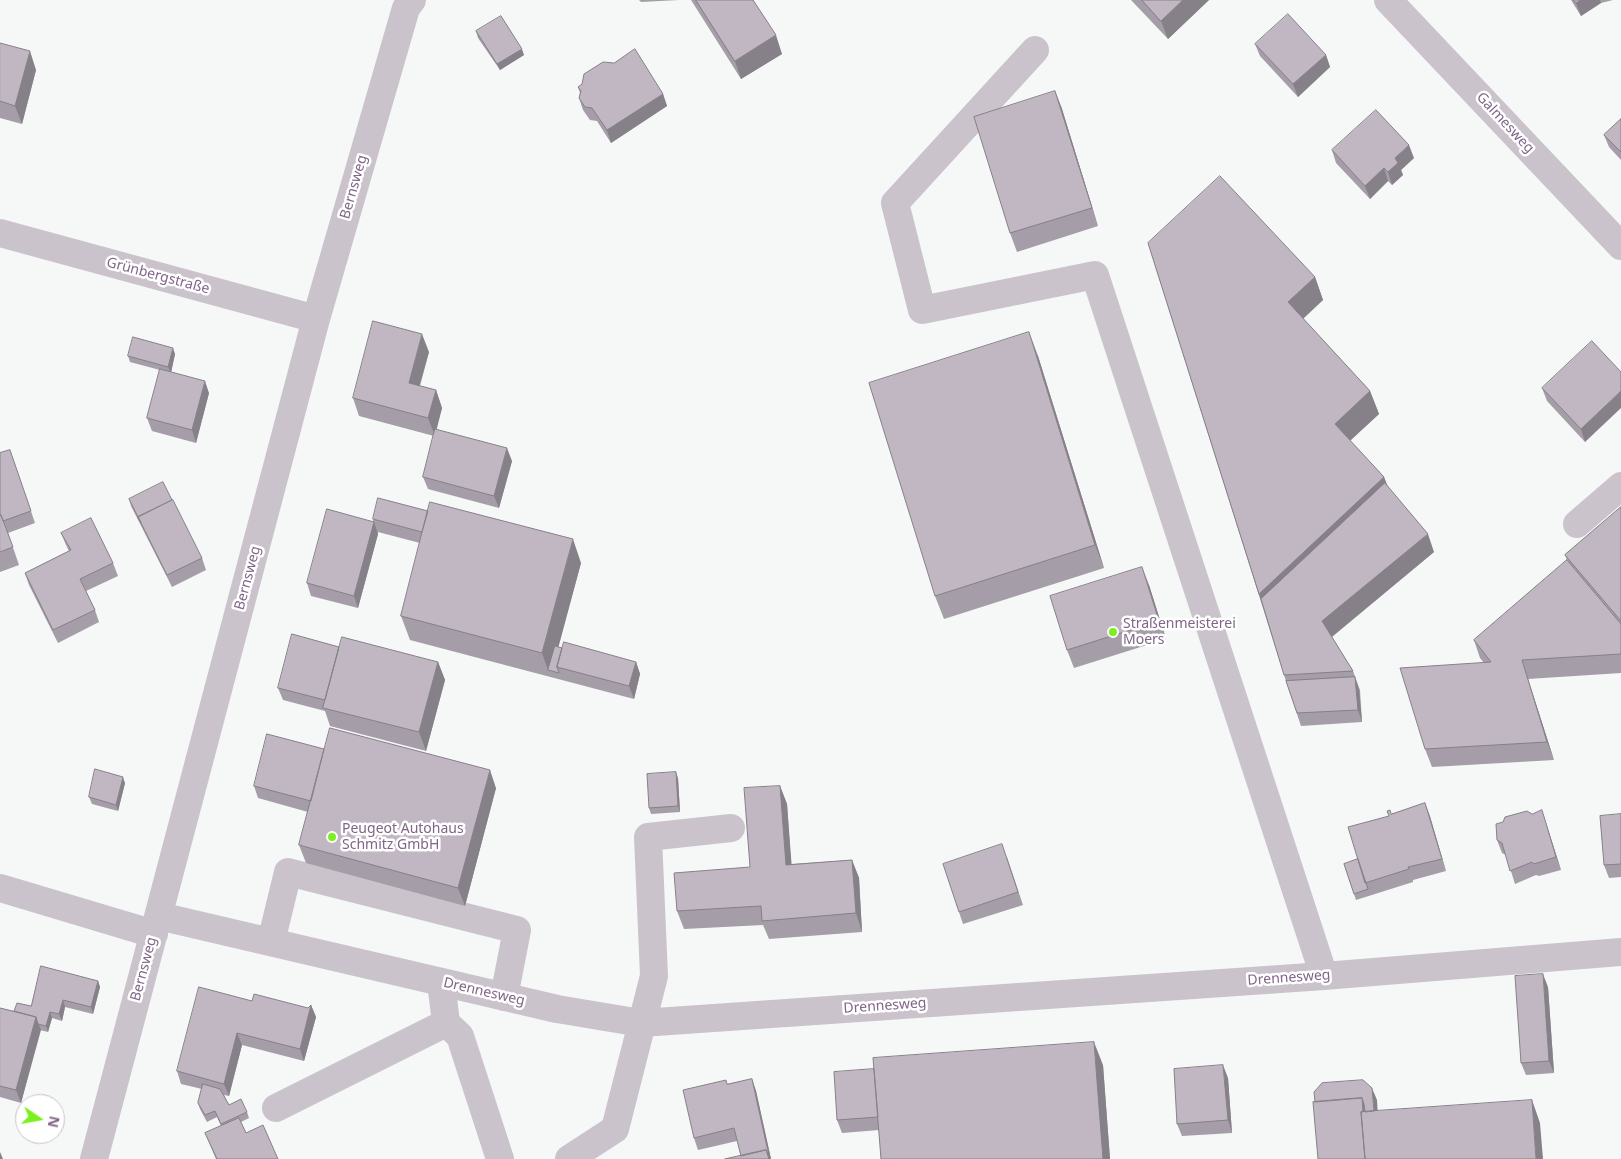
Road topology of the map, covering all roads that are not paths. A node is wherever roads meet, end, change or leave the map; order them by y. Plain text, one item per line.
1 (412, 0) edge
2 (1388, 0) edge
3 (1035, 50) dead end
4 (0, 233) edge
5 (1621, 246) edge
6 (316, 319) junction
7 (1621, 486) edge
8 (1577, 524) dead end
9 (731, 828) dead end
10 (0, 888) edge
11 (156, 925) junction
12 (271, 942) junction
13 (1621, 952) edge
14 (1324, 976) junction
15 (441, 982) junction
16 (504, 997) junction
17 (446, 1023) junction
18 (641, 1023) junction
19 (276, 1108) dead end
20 (94, 1159) edge
21 (500, 1159) edge
22 (569, 1159) edge

1 - 6 street, Bernsweg
2 - 5 street, Galmesweg
3 - 14 street
4 - 6 street, Grünbergstraße
6 - 11 street, Bernsweg
7 - 8 street
9 - 18 street
10 - 11 street, Drennesweg
11 - 12 street, Drennesweg
11 - 20 street, Bernsweg
12 - 15 street, Drennesweg
12 - 16 street
13 - 14 street, Drennesweg
14 - 18 street, Drennesweg
15 - 16 street, Drennesweg
15 - 17 street
16 - 18 street, Drennesweg
17 - 19 street
17 - 21 street
18 - 22 street

